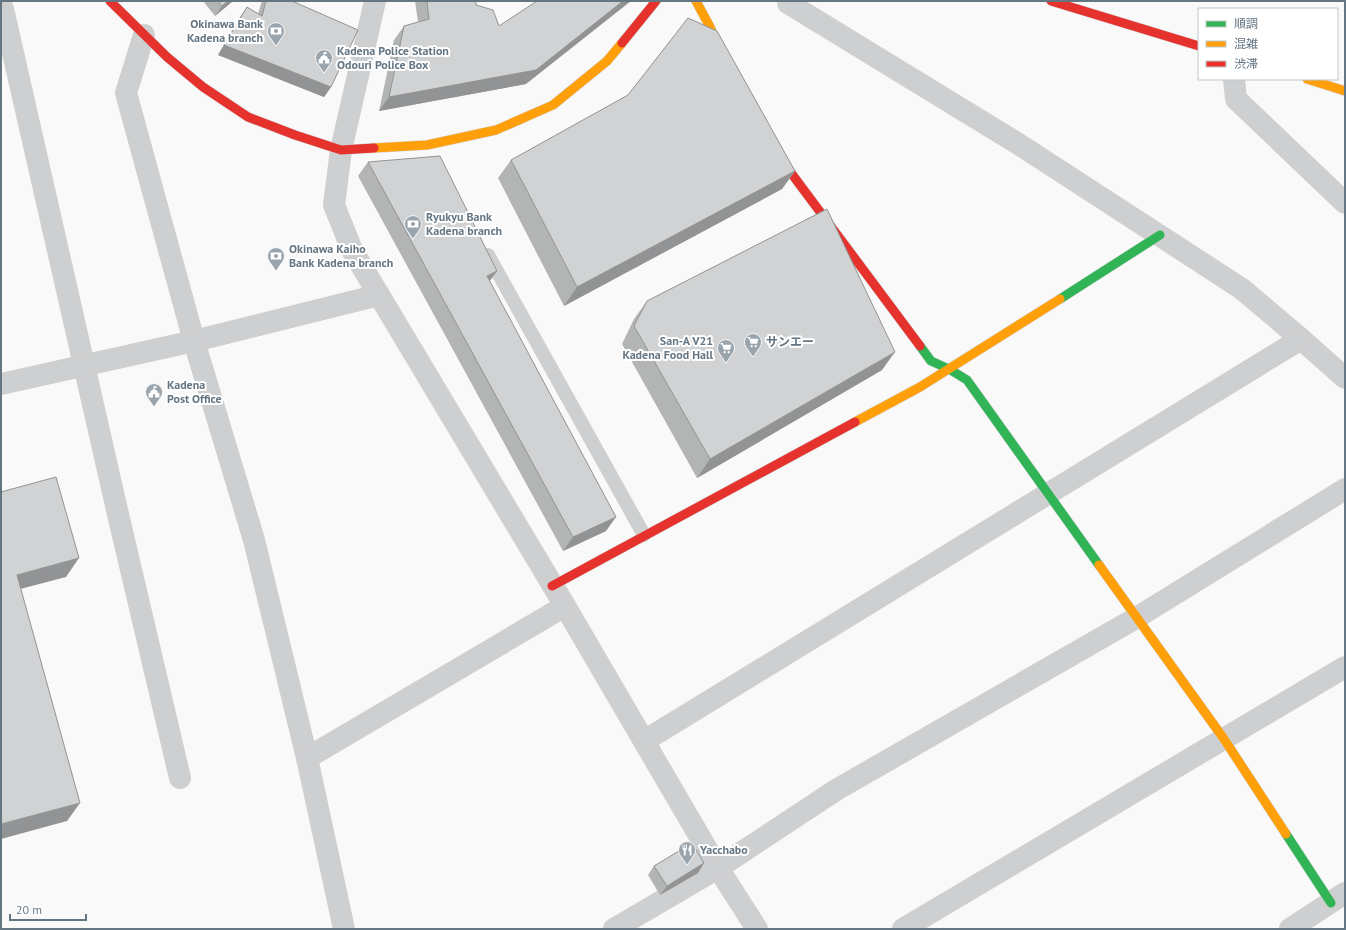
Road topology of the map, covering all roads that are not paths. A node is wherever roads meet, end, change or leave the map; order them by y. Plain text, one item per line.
1 (110, 1) edge
2 (376, 1) edge
3 (656, 1) edge
4 (696, 1) edge
5 (788, 1) edge
6 (1051, 1) edge
7 (1, 8) edge
8 (144, 35) junction
9 (1198, 46) edge
10 (725, 63) edge
11 (1234, 80) edge
12 (1309, 80) edge
13 (1345, 91) edge
14 (770, 144) edge
15 (427, 145) junction
16 (341, 150) junction
17 (434, 157) edge
18 (1345, 203) edge
19 (1160, 235) junction
20 (482, 244) edge
21 (379, 295) junction
22 (1301, 338) junction
23 (194, 341) junction
24 (84, 365) junction
25 (949, 369) junction
26 (1345, 378) edge
27 (1, 384) edge
28 (1345, 489) edge
29 (1048, 494) junction
30 (644, 535) junction
31 (552, 586) junction
32 (565, 606) junction
33 (1136, 618) junction
34 (1345, 667) edge
35 (1224, 739) junction
36 (644, 741) junction
37 (307, 758) junction
38 (180, 778) dead end
39 (718, 868) junction
40 (1338, 898) edge
41 (344, 929) edge
42 (614, 929) edge
43 (757, 929) edge
44 (903, 929) edge
45 (1290, 929) edge

1 - 8 street
2 - 16 street
3 - 15 street
4 - 10 street
5 - 19 street
6 - 9 street
7 - 24 street
8 - 16 street
8 - 23 street
11 - 18 street
12 - 13 street
14 - 25 street
15 - 16 street
15 - 17 lane
16 - 21 street
19 - 22 street
19 - 25 street
20 - 30 lane
21 - 23 street
21 - 31 street
22 - 26 street
22 - 29 street
23 - 24 street
23 - 37 street
24 - 27 street
24 - 38 street
25 - 29 street
25 - 30 street
28 - 33 street
29 - 33 street
29 - 36 street
30 - 31 street
31 - 32 street
32 - 36 street
32 - 37 street
33 - 35 street
33 - 39 street
34 - 35 street
35 - 40 street
35 - 44 street
36 - 39 street
37 - 41 street
39 - 42 street
39 - 43 street
40 - 45 street

